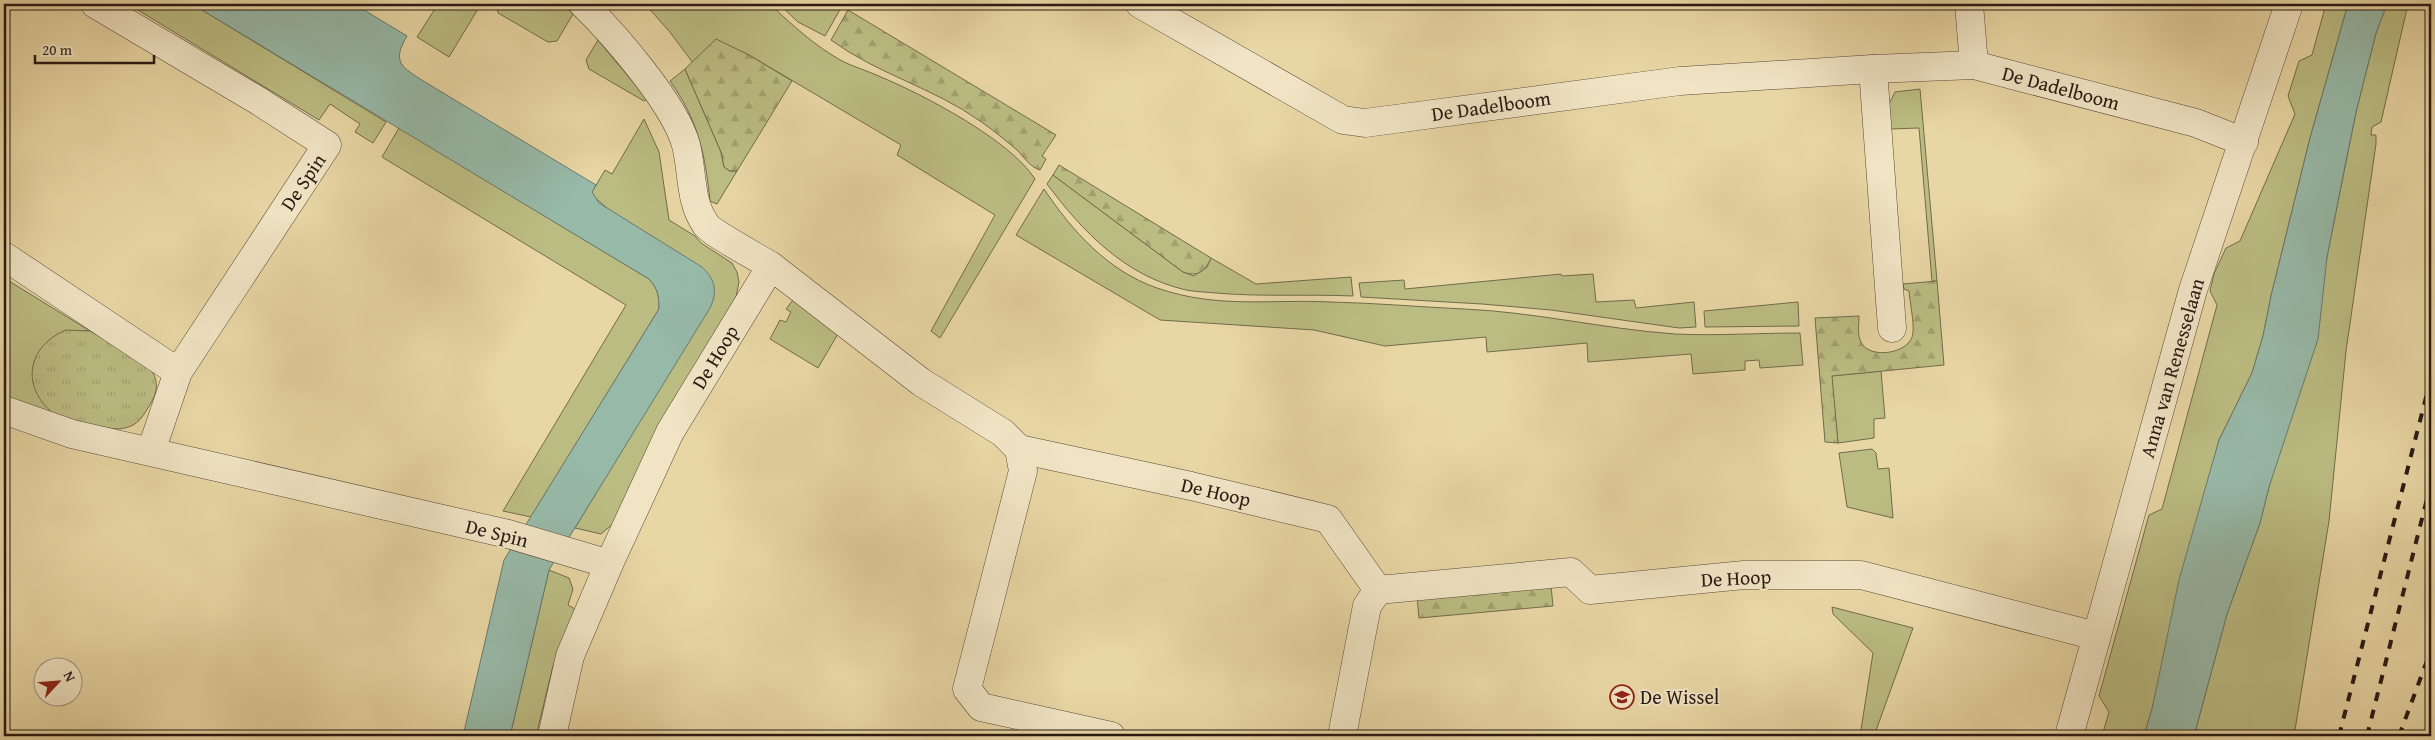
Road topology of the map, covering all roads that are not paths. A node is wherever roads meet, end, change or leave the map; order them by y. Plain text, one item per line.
1 (95, 4) edge
2 (582, 4) edge
3 (1140, 4) edge
4 (1969, 4) edge
5 (2289, 4) edge
6 (1974, 66) junction
7 (1873, 69) junction
8 (2244, 142) junction
9 (4, 256) edge
10 (771, 266) junction
11 (1892, 328) dead end
12 (178, 372) junction
13 (4, 410) edge
14 (1019, 449) junction
15 (150, 451) junction
16 (609, 564) junction
17 (1378, 590) junction
18 (2096, 636) junction
19 (552, 736) edge
20 (1111, 736) edge
21 (1342, 736) edge
22 (2069, 736) edge

1 - 12 street, De Spin
2 - 10 street
3 - 7 street, De Dadelboom
4 - 6 street
5 - 8 street, Anna van Renesselaan
6 - 7 street, De Dadelboom
6 - 8 street, De Dadelboom
7 - 11 street
8 - 18 street, Anna van Renesselaan
9 - 12 street
10 - 14 street
10 - 16 street, De Hoop
12 - 15 street, De Spin
13 - 15 street, De Spin
14 - 17 street, De Hoop
14 - 20 street
15 - 16 street, De Spin
16 - 19 street, De Hoop
17 - 18 street, De Hoop
17 - 21 street
18 - 22 street, Anna van Renesselaan

